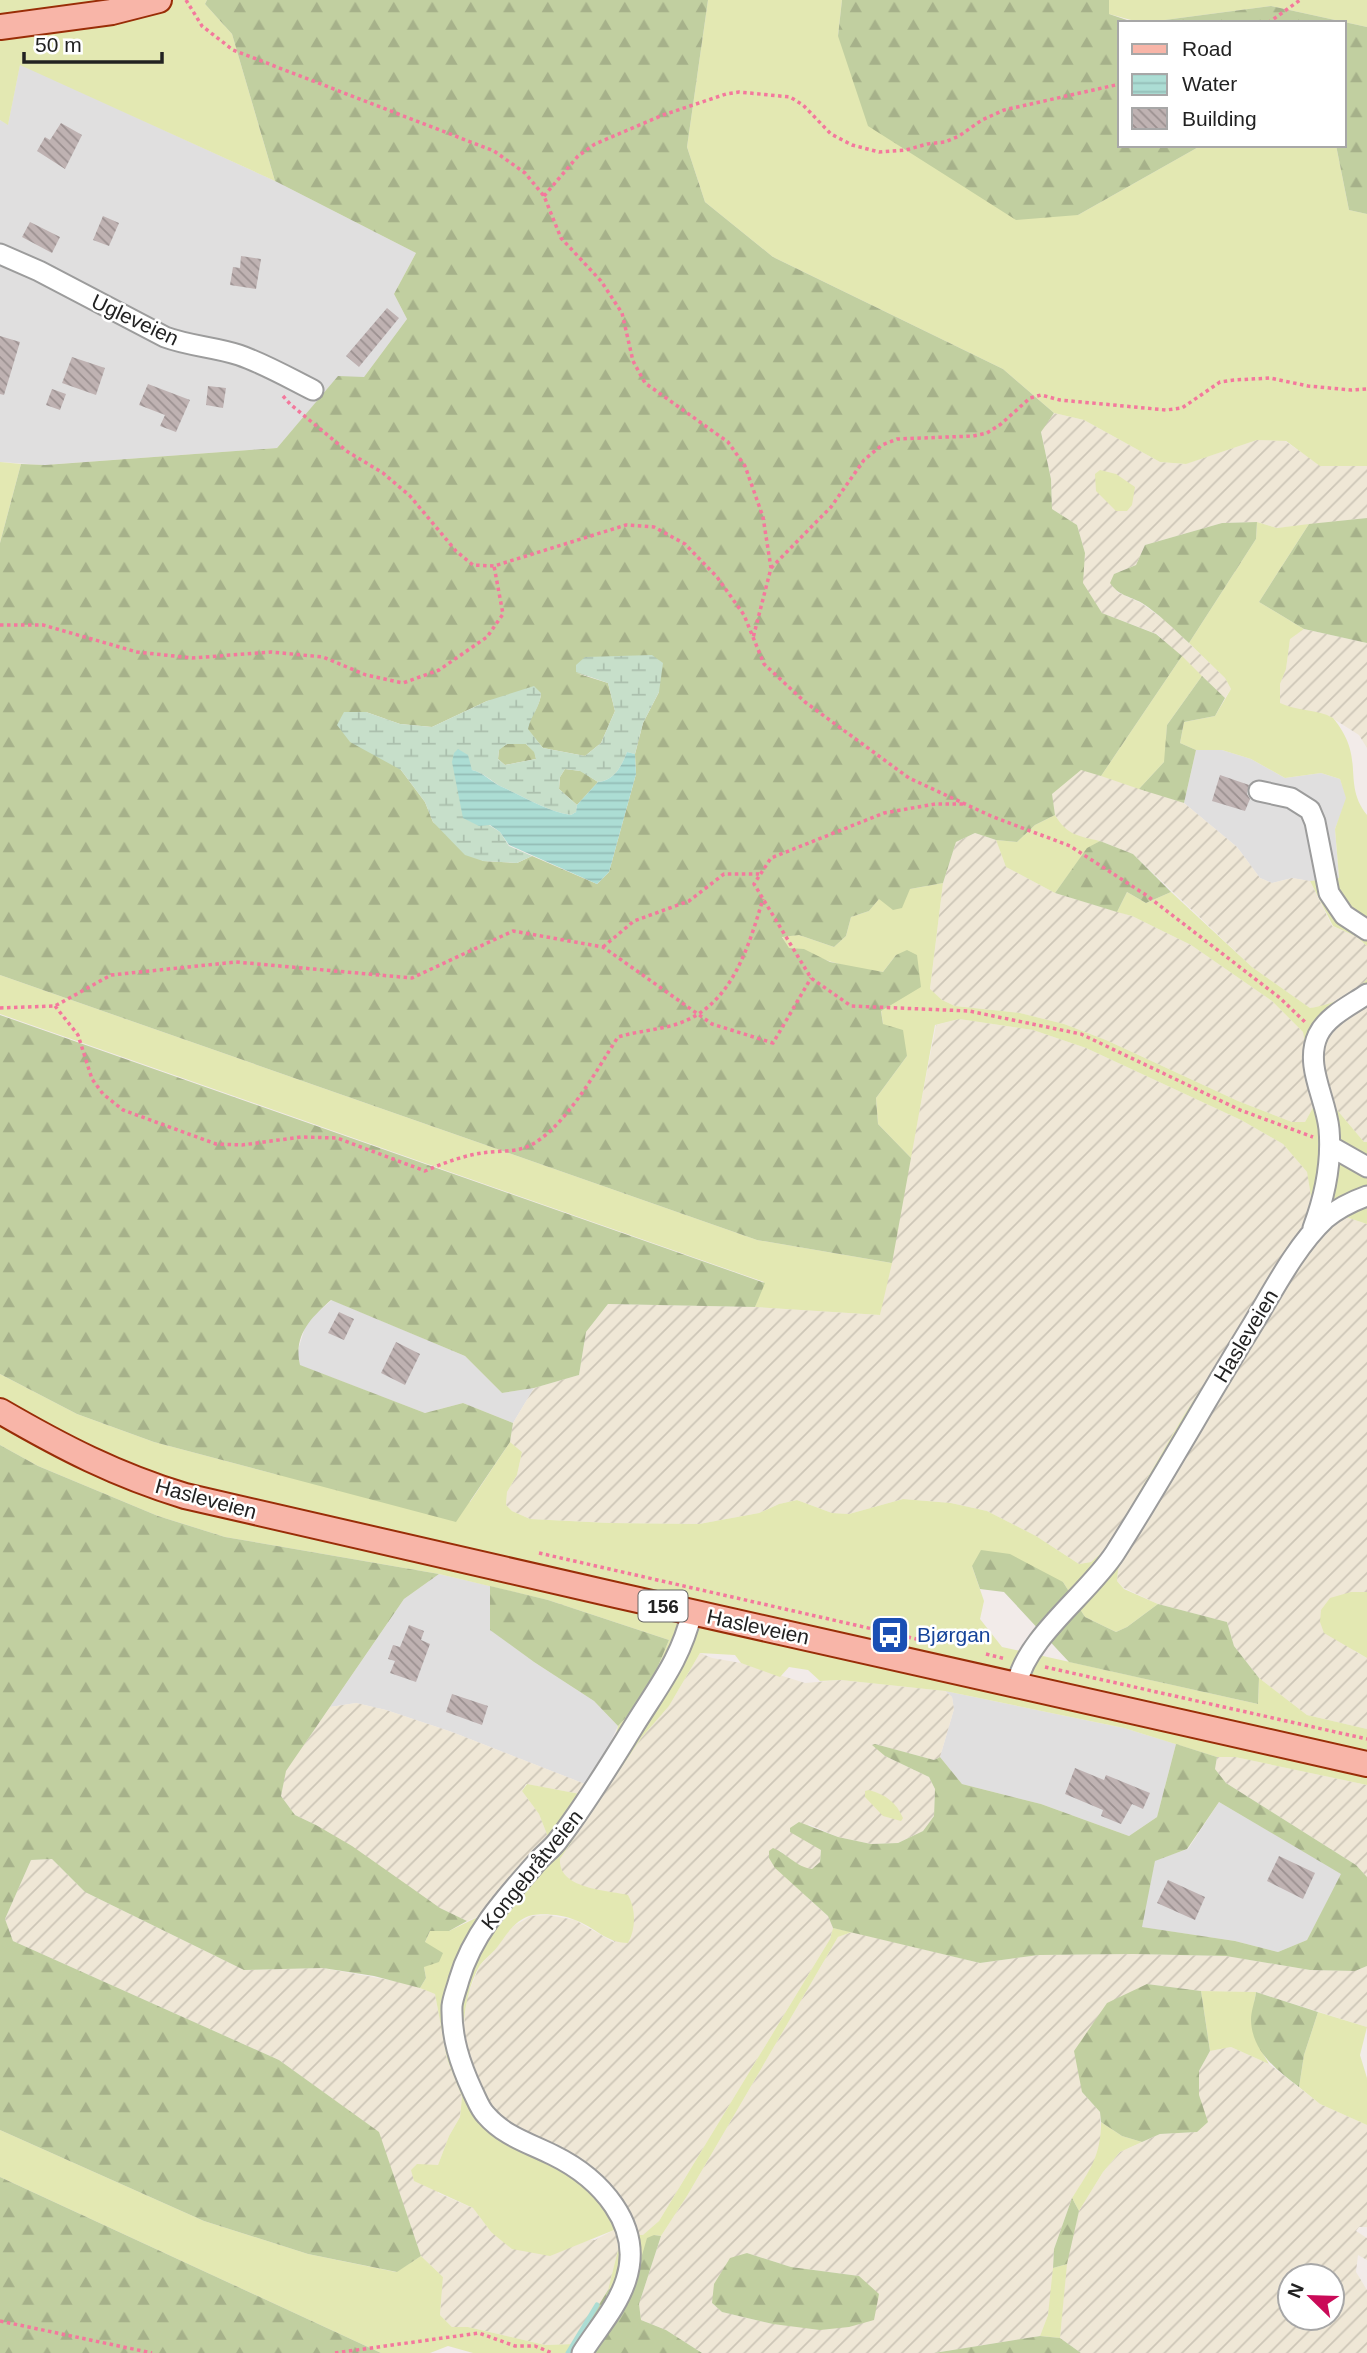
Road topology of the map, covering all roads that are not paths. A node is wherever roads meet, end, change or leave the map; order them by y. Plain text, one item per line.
1 (159, 0) edge
2 (0, 27) edge
3 (0, 254) edge
4 (313, 390) dead end
5 (1259, 791) dead end
6 (1367, 930) edge
7 (1367, 994) edge
8 (1330, 1146) junction
9 (1367, 1167) edge
10 (1367, 1196) edge
11 (1311, 1236) junction
12 (0, 1411) edge
13 (692, 1612) junction
14 (1021, 1673) junction
15 (1367, 1764) edge
16 (582, 2353) edge

1 - 2 main road
3 - 4 street, Ugleveien
5 - 6 street
7 - 8 street, Hasleveien
8 - 9 street
8 - 11 street, Hasleveien
10 - 11 street, Hasleveien
11 - 14 street, Hasleveien
12 - 13 main road, Hasleveien / 156
13 - 14 main road, Hasleveien / 156
13 - 16 street, Kongebråtveien
14 - 15 main road, Hasleveien / 156

